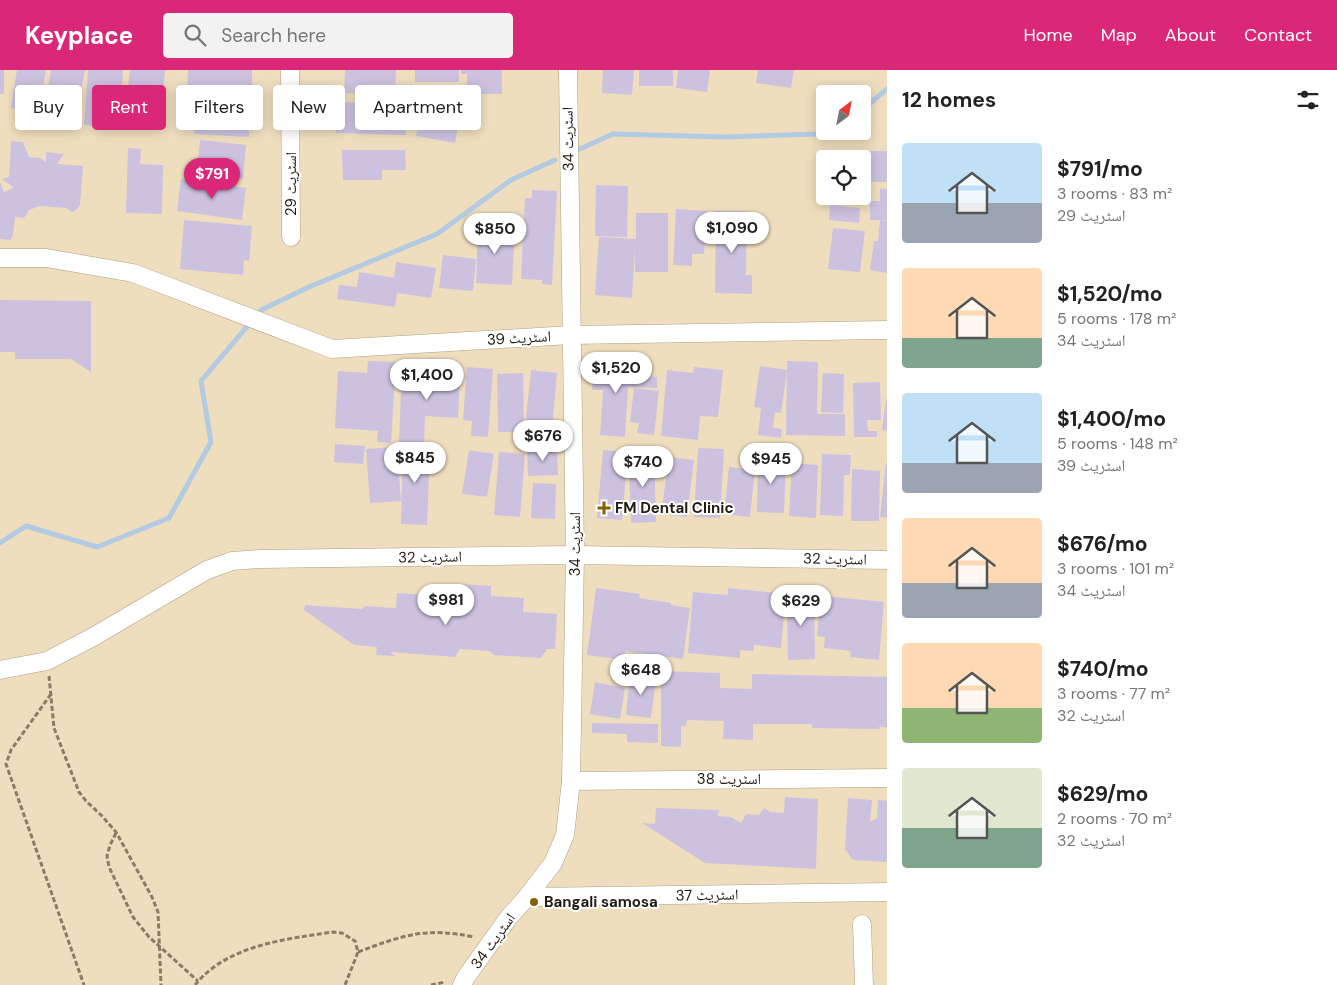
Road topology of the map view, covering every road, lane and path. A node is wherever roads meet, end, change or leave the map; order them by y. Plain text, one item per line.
1 (290, 70) edge
2 (568, 70) edge
3 (291, 237) dead end
4 (0, 258) edge
5 (887, 330) edge
6 (571, 335) junction
7 (575, 555) junction
8 (887, 560) edge
9 (0, 670) edge
10 (887, 778) edge
11 (572, 781) junction
12 (116, 832) junction
13 (887, 892) edge
14 (527, 897) junction
15 (862, 924) dead end
16 (492, 940) junction
17 (160, 948) junction
18 (358, 952) junction
19 (198, 981) junction
20 (84, 985) edge
21 (161, 985) edge
22 (195, 985) edge
23 (345, 985) edge
24 (462, 985) edge
25 (864, 985) edge

1 - 3 street, اسٹریٹ 29
2 - 6 street, اسٹریٹ 34
4 - 6 street, اسٹریٹ 39
5 - 6 street, اسٹریٹ 39
6 - 7 street, اسٹریٹ 34
7 - 8 street, اسٹریٹ 32
7 - 9 street, اسٹریٹ 32
7 - 11 street, اسٹریٹ 34
10 - 11 street, اسٹریٹ 38
11 - 14 street, اسٹریٹ 34
12 - 17 path
12 - 17 path
12 - 20 path
13 - 14 street, اسٹریٹ 37
14 - 16 street, اسٹریٹ 34
15 - 25 street
16 - 18 path
16 - 24 street, اسٹریٹ 34
17 - 19 path
17 - 21 path
18 - 19 path
18 - 23 path
19 - 22 path

